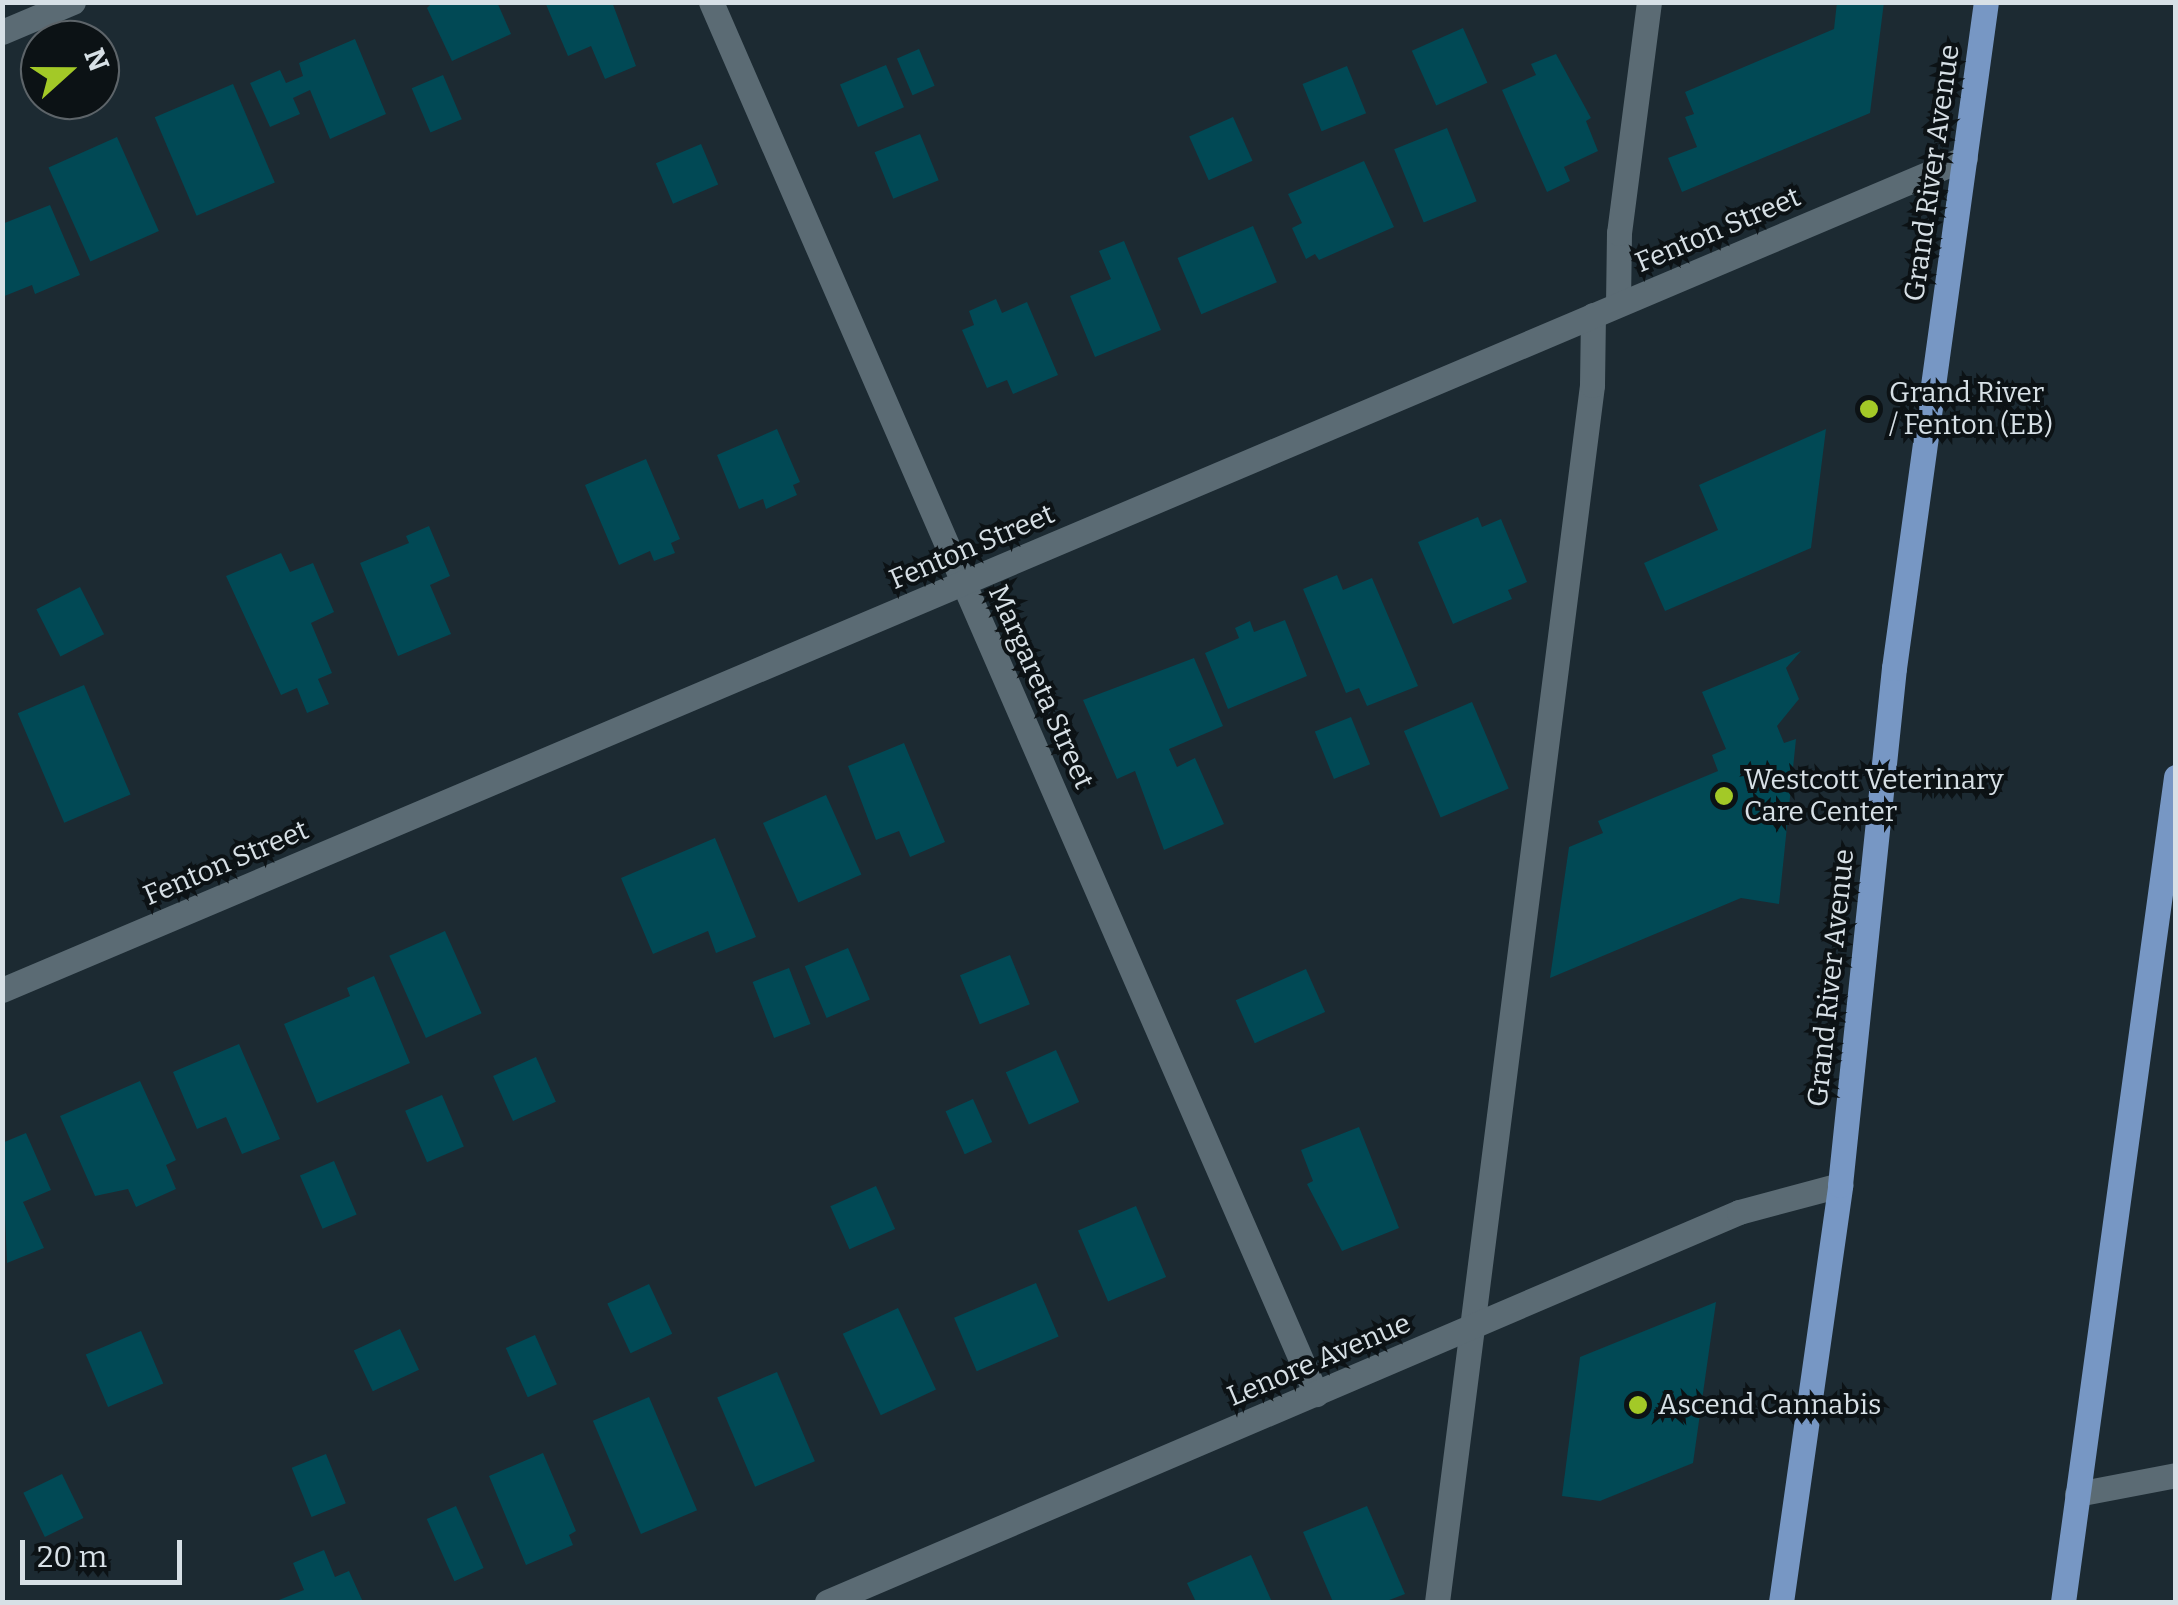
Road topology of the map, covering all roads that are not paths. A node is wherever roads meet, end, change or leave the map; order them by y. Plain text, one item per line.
1 (73, 2) edge
2 (711, 2) edge
3 (1649, 2) edge
4 (1986, 2) edge
5 (2, 32) edge
6 (1965, 158) junction
7 (1618, 304) junction
8 (1593, 315) junction
9 (963, 584) junction
10 (2176, 777) edge
11 (2168, 879) edge
12 (2, 990) edge
13 (1840, 1185) junction
14 (1473, 1327) junction
15 (1316, 1394) junction
16 (2176, 1475) edge
17 (2077, 1494) junction
18 (827, 1602) edge
19 (1437, 1602) edge
20 (1781, 1602) edge
21 (2063, 1602) edge

1 - 5 street
2 - 9 street, Margareta Street
3 - 7 street
4 - 6 main road, Grand River Avenue
6 - 7 street, Fenton Street
6 - 13 main road, Grand River Avenue
7 - 8 street, Fenton Street
8 - 9 street, Fenton Street
8 - 14 street
9 - 12 street, Fenton Street
9 - 15 street, Margareta Street
10 - 11 main road
11 - 17 main road
13 - 14 street, Lenore Avenue
13 - 20 main road, Grand River Avenue
14 - 15 street, Lenore Avenue
14 - 19 street
15 - 18 street, Lenore Avenue
16 - 17 street
17 - 21 main road

